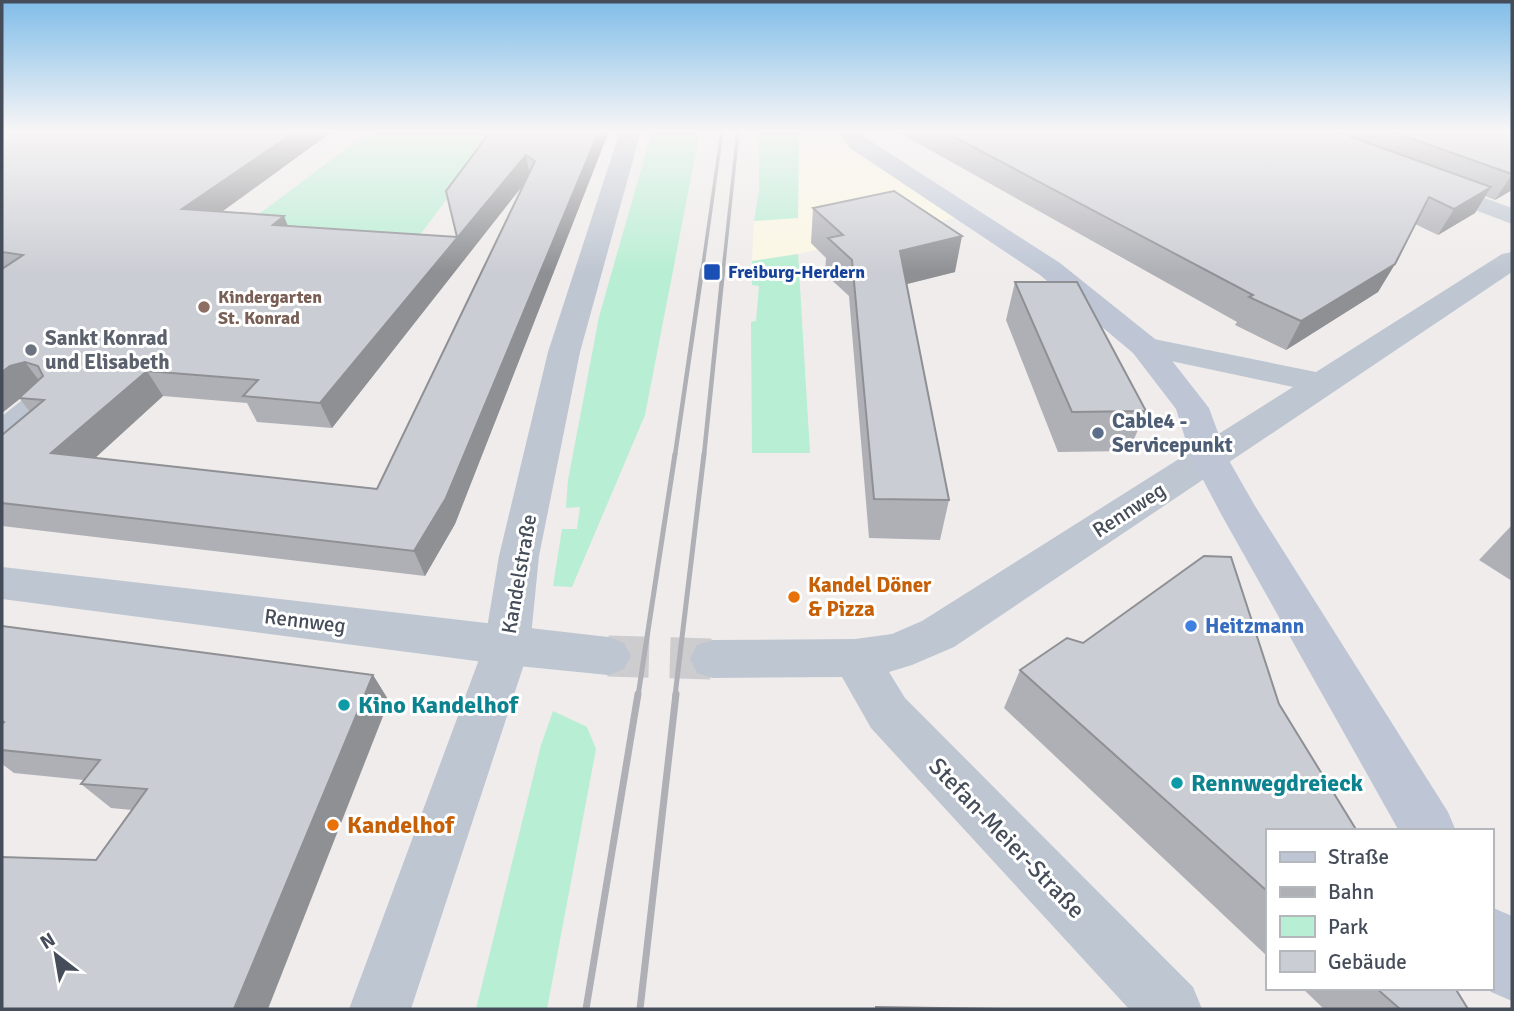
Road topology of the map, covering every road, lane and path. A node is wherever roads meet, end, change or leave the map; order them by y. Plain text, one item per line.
1 (617, 178) edge
2 (912, 178) edge
3 (1411, 178) edge
4 (1512, 217) edge
5 (1512, 260) edge
6 (1108, 320) junction
7 (1144, 346) junction
8 (1320, 383) junction
9 (43, 400) edge
10 (2, 434) edge
11 (1209, 457) junction
12 (2, 583) edge
13 (507, 646) junction
14 (608, 656) tunnel mouth
15 (855, 658) junction
16 (713, 659) tunnel mouth
17 (1428, 829) edge
18 (1493, 939) edge
19 (1512, 971) edge
20 (380, 1009) edge
21 (1171, 1009) edge

1 - 13 street, Kandelstraße
2 - 6 main road
3 - 4 street
5 - 8 street, Rennweg
6 - 7 main road
6 - 11 main road
7 - 8 street
7 - 11 main road
8 - 11 street, Rennweg
9 - 10 street
11 - 15 street, Rennweg
11 - 17 main road
12 - 13 street, Rennweg
13 - 14 street, Rennweg
13 - 20 street, Kandelstraße
15 - 16 street, Rennweg
15 - 21 street, Stefan-Meier-Straße
18 - 19 main road

